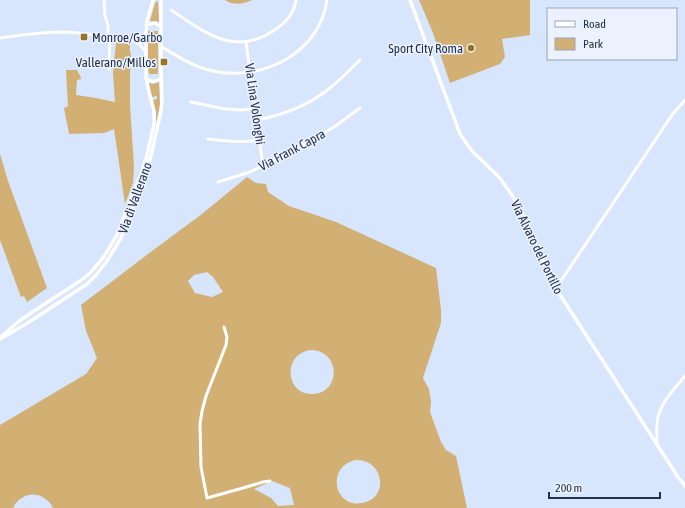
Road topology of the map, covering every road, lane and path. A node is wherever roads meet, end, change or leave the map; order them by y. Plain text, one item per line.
1 (104, 0) edge
2 (153, 0) edge
3 (161, 0) edge
4 (296, 0) edge
5 (327, 0) edge
6 (410, 0) edge
7 (171, 10) dead end
8 (146, 25) junction
9 (161, 27) junction
10 (146, 33) junction
11 (109, 37) junction
12 (0, 38) edge
13 (131, 40) junction
14 (246, 42) junction
15 (160, 46) junction
16 (146, 52) junction
17 (360, 60) dead end
18 (109, 69) dead end
19 (250, 72) junction
20 (146, 78) junction
21 (161, 78) junction
22 (685, 100) edge
23 (192, 102) dead end
24 (360, 108) dead end
25 (255, 109) junction
26 (257, 120) junction
27 (208, 139) dead end
28 (260, 140) junction
29 (263, 166) junction
30 (218, 182) dead end
31 (555, 287) junction
32 (224, 327) dead end
33 (0, 338) edge
34 (685, 376) edge
35 (657, 443) junction
36 (270, 482) dead end
37 (685, 486) edge

1 - 11 street
2 - 8 street, Via di Vallerano
3 - 9 street, Via di Vallerano
4 - 14 street
5 - 19 street
6 - 31 street, Via Alvaro del Portillo
7 - 14 street
8 - 9 street
8 - 10 street, Via di Vallerano
9 - 15 street, Via di Vallerano
10 - 13 street
10 - 16 street, Via di Vallerano
11 - 12 street
11 - 13 street
11 - 18 street
13 - 16 street
14 - 19 street, Via Lina Volonghi
15 - 19 street
15 - 21 street, Via di Vallerano
16 - 20 street, Via di Vallerano
17 - 26 street
19 - 25 street, Via Lina Volonghi
20 - 21 street
20 - 33 street, Via di Vallerano
21 - 33 street, Via di Vallerano
22 - 31 street
23 - 25 street
24 - 29 street, Via Frank Capra
25 - 26 street, Via Lina Volonghi
26 - 28 street, Via Lina Volonghi
27 - 28 street
28 - 29 street, Via Lina Volonghi
29 - 30 street, Via Frank Capra
31 - 35 street, Via Alvaro del Portillo
32 - 36 street
34 - 35 street
35 - 37 street, Via Alvaro del Portillo

